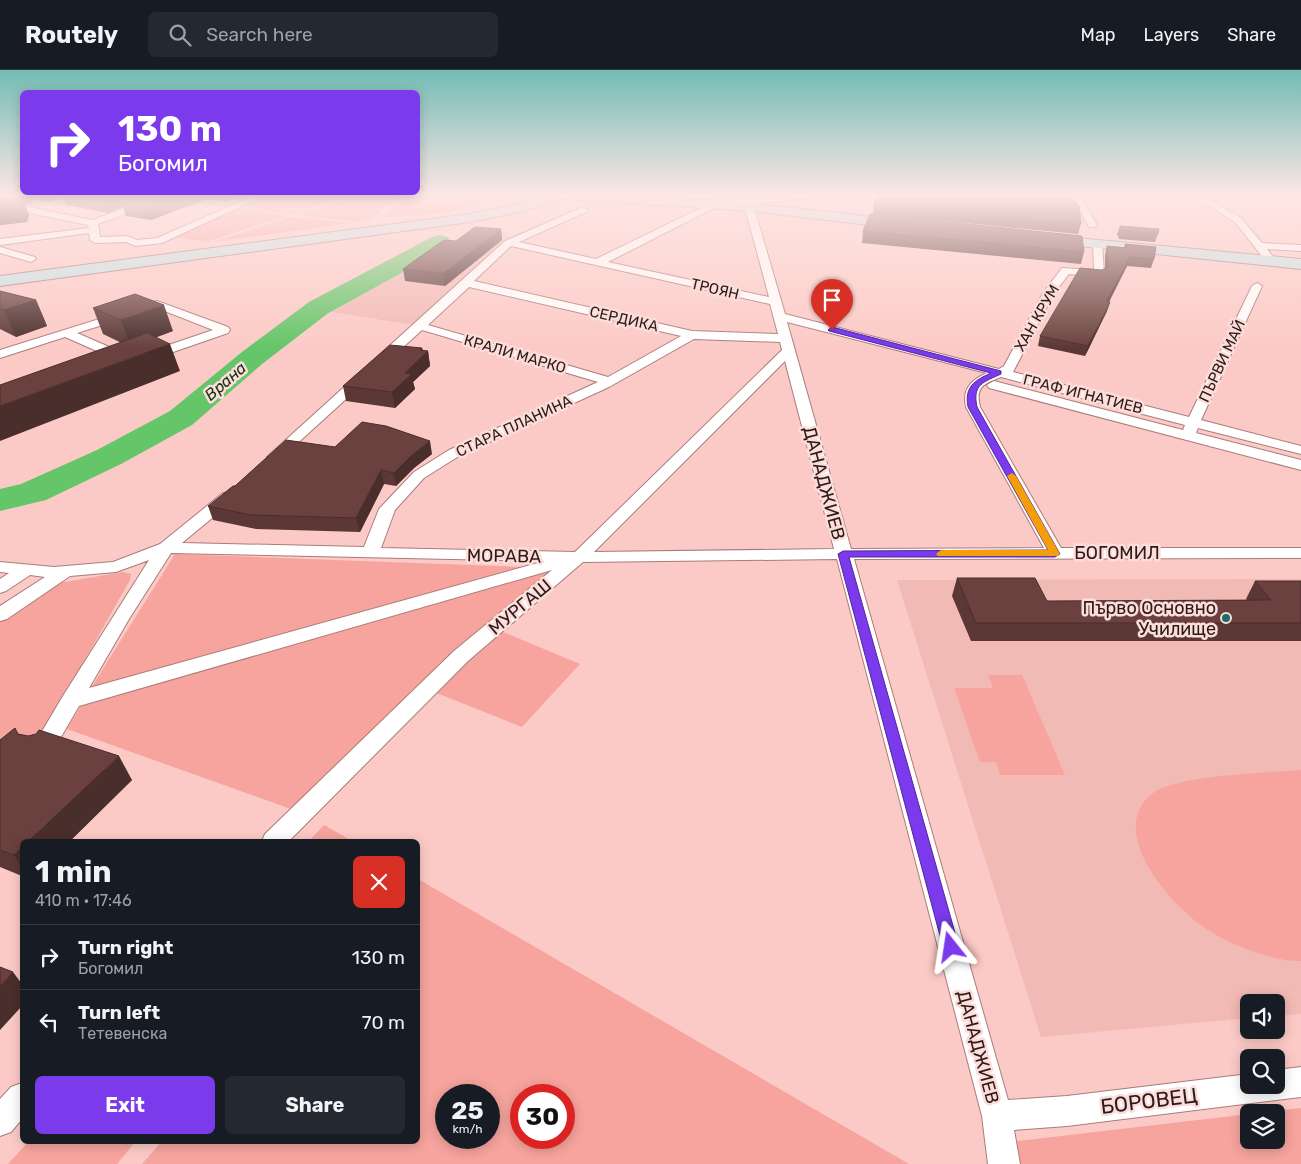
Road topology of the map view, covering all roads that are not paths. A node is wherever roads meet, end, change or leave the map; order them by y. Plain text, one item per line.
1 (226, 246) edge
2 (261, 246) edge
3 (507, 246) edge
4 (524, 246) edge
5 (631, 246) edge
6 (760, 246) edge
7 (1098, 246) edge
8 (1118, 246) edge
9 (1259, 246) edge
10 (1260, 246) edge
11 (1301, 248) edge
12 (0, 250) edge
13 (31, 259) dead end
14 (599, 262) junction
15 (1272, 262) junction
16 (1301, 264) edge
17 (1099, 274) joint
18 (0, 276) edge
19 (0, 281) edge
20 (467, 282) junction
21 (1257, 286) dead end
22 (775, 302) junction
23 (778, 316) junction
24 (420, 326) junction
25 (66, 333) junction
26 (692, 335) junction
27 (785, 339) junction
28 (0, 354) edge
29 (132, 362) junction
30 (113, 369) edge
31 (999, 372) junction
32 (609, 381) junction
33 (980, 381) junction
34 (1193, 422) junction
35 (1187, 435) junction
36 (1301, 450) edge
37 (265, 464) edge
38 (1301, 465) edge
39 (243, 484) edge
40 (166, 548) junction
41 (371, 552) junction
42 (1301, 553) edge
43 (843, 554) junction
44 (1055, 554) junction
45 (579, 557) junction
46 (0, 567) edge
47 (27, 568) junction
48 (64, 572) junction
49 (0, 587) edge
50 (8, 603) edge
51 (0, 615) edge
52 (70, 701) junction
53 (42, 750) edge
54 (276, 839) edge
55 (1301, 1082) edge
56 (20, 1100) edge
57 (997, 1116) junction
58 (0, 1121) edge
59 (1004, 1164) edge

1 - 18 street
2 - 19 street
3 - 20 street
4 - 14 street, ТРОЯН
5 - 14 street
6 - 22 street, ДАНАДЖИЕВ
7 - 17 street
8 - 15 street
9 - 15 street
10 - 11 street
12 - 13 street
14 - 22 street, ТРОЯН
15 - 16 street
17 - 31 street, ХАН КРУМ
20 - 24 street
20 - 26 street, СЕРДИКА
21 - 34 street, ПЪРВИ МАЙ
22 - 23 street, ДАНАДЖИЕВ
23 - 27 street, ДАНАДЖИЕВ
23 - 31 street, ГРАФ ИГНАТИЕВ
24 - 32 street, КРАЛИ МАРКО
24 - 37 street
25 - 28 street
25 - 29 street
25 - 29 street
26 - 27 street, СЕРДИКА
26 - 32 street, СТАРА ПЛАНИНА
27 - 33 street, ГРАФ ИГНАТИЕВ
27 - 43 street, ДАНАДЖИЕВ
27 - 45 street, МУРГАШ
29 - 30 street
31 - 33 street, ХАН КРУМ
31 - 34 street, ГРАФ ИГНАТИЕВ
32 - 41 street, СТАРА ПЛАНИНА
33 - 35 street, ГРАФ ИГНАТИЕВ
33 - 44 street
34 - 35 street, ПЪРВИ МАЙ
34 - 36 street, ГРАФ ИГНАТИЕВ
35 - 38 street, ГРАФ ИГНАТИЕВ
39 - 40 street
40 - 41 street, МОРАВА
40 - 48 street
40 - 52 street
41 - 45 street, МОРАВА
42 - 44 street, БОГОМИЛ
43 - 44 street, БОГОМИЛ
43 - 45 street, МОРАВА
43 - 57 street, ДАНАДЖИЕВ
45 - 52 street
45 - 54 street, МУРГАШ
46 - 47 street
47 - 48 street
47 - 49 street
48 - 50 street
50 - 51 street
52 - 53 street
55 - 57 street, БОРОВЕЦ
56 - 58 street
57 - 59 street, ДАНАДЖИЕВ

